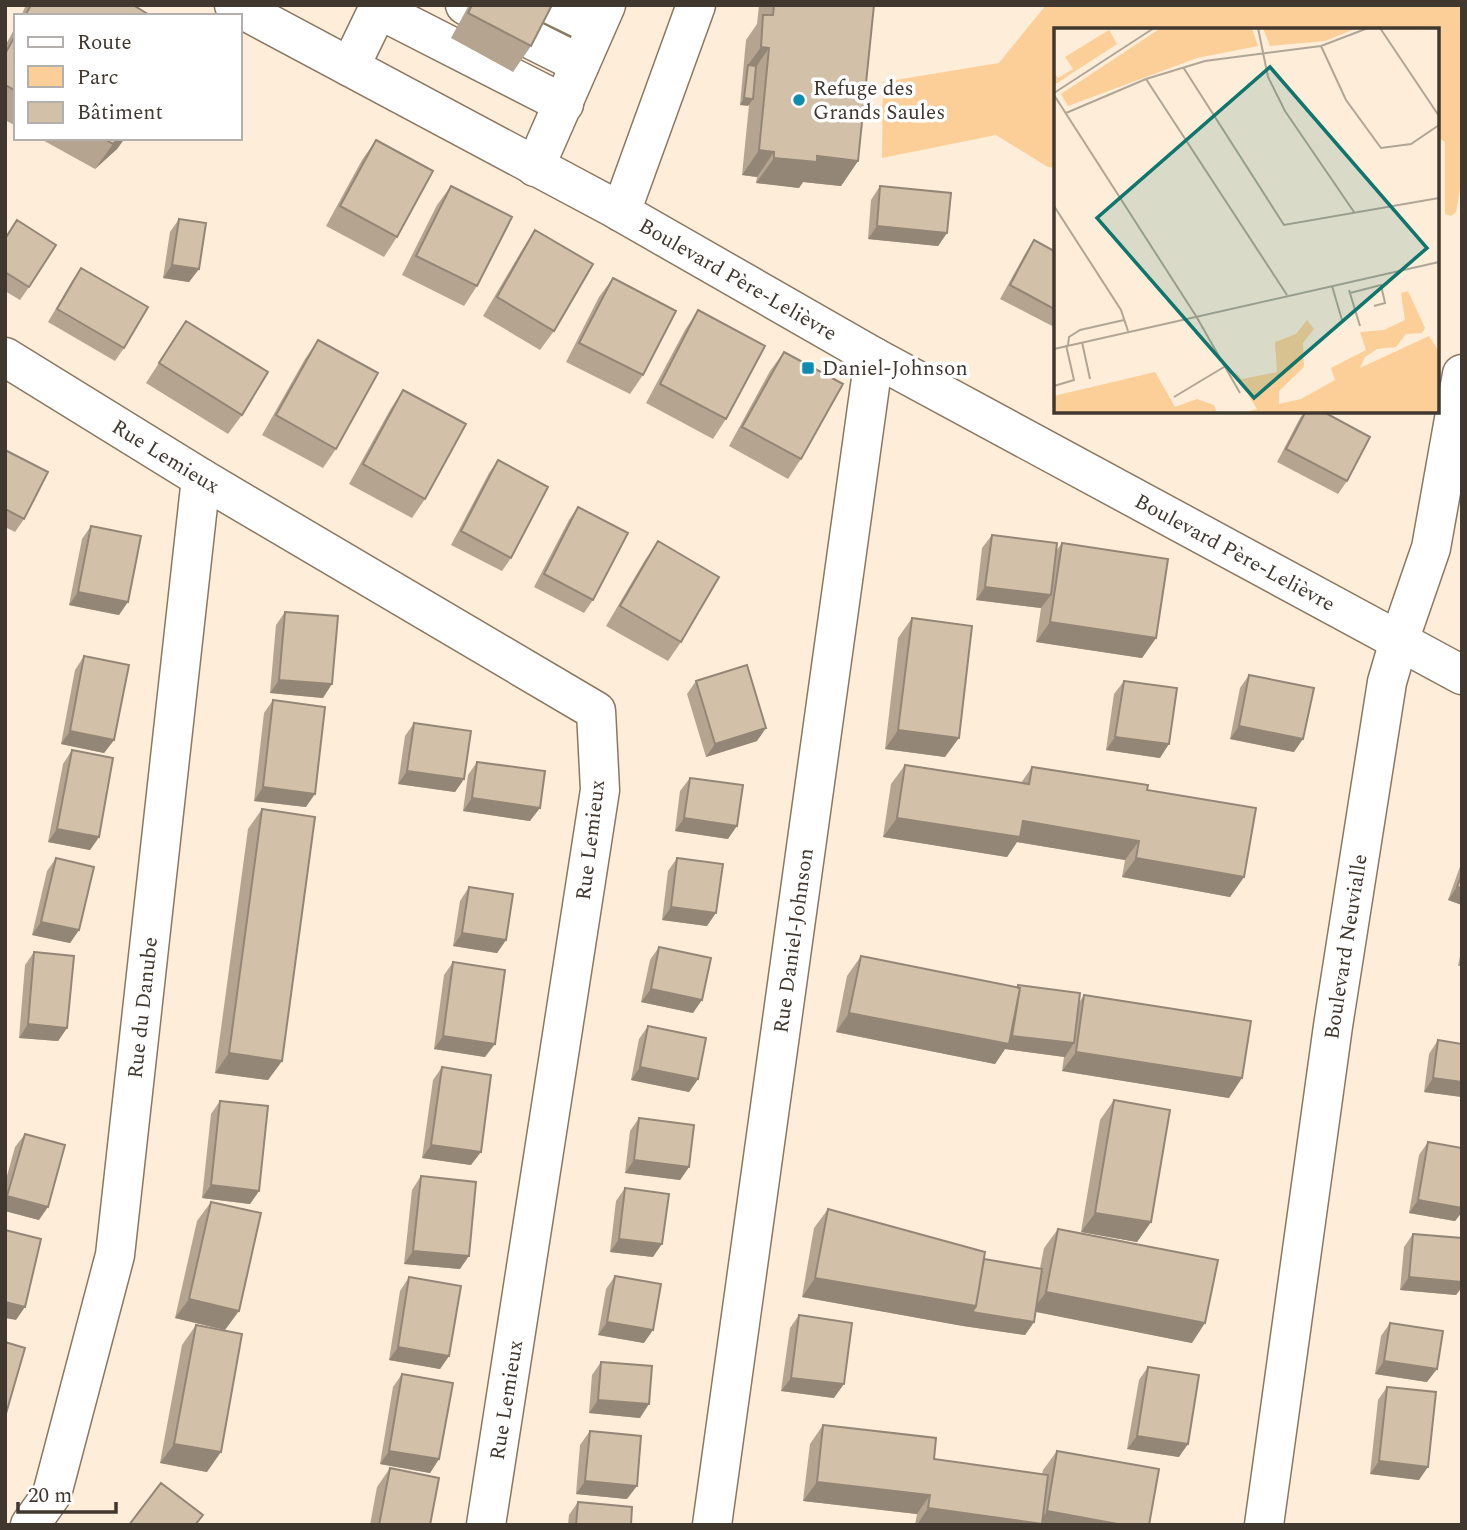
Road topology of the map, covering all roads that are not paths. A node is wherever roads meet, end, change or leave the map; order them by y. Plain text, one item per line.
1 (234, 5) edge
2 (552, 5) edge
3 (704, 6) edge
4 (379, 7) edge
5 (601, 16) edge
6 (530, 39) edge
7 (580, 64) junction
8 (350, 67) junction
9 (564, 104) junction
10 (536, 167) junction
11 (621, 212) junction
12 (5, 357) edge
13 (874, 357) junction
14 (1462, 374) edge
15 (201, 478) junction
16 (1399, 641) junction
17 (1462, 675) edge
18 (30, 1525) edge
19 (486, 1525) edge
20 (712, 1525) edge
21 (1264, 1525) edge

1 - 8 street, Boulevard Père-Lelièvre
2 - 5 street
3 - 11 street
4 - 8 street
4 - 9 street
5 - 7 street
6 - 7 street
7 - 9 street
8 - 10 street, Boulevard Père-Lelièvre
9 - 10 street
10 - 11 street, Boulevard Père-Lelièvre
11 - 13 street, Boulevard Père-Lelièvre
12 - 15 street, Rue Lemieux
13 - 16 street, Boulevard Père-Lelièvre
13 - 20 street, Rue Daniel-Johnson
14 - 16 street, Boulevard Neuvialle
15 - 18 street, Rue du Danube
15 - 19 street, Rue Lemieux
16 - 17 street, Boulevard Père-Lelièvre
16 - 21 street, Boulevard Neuvialle

